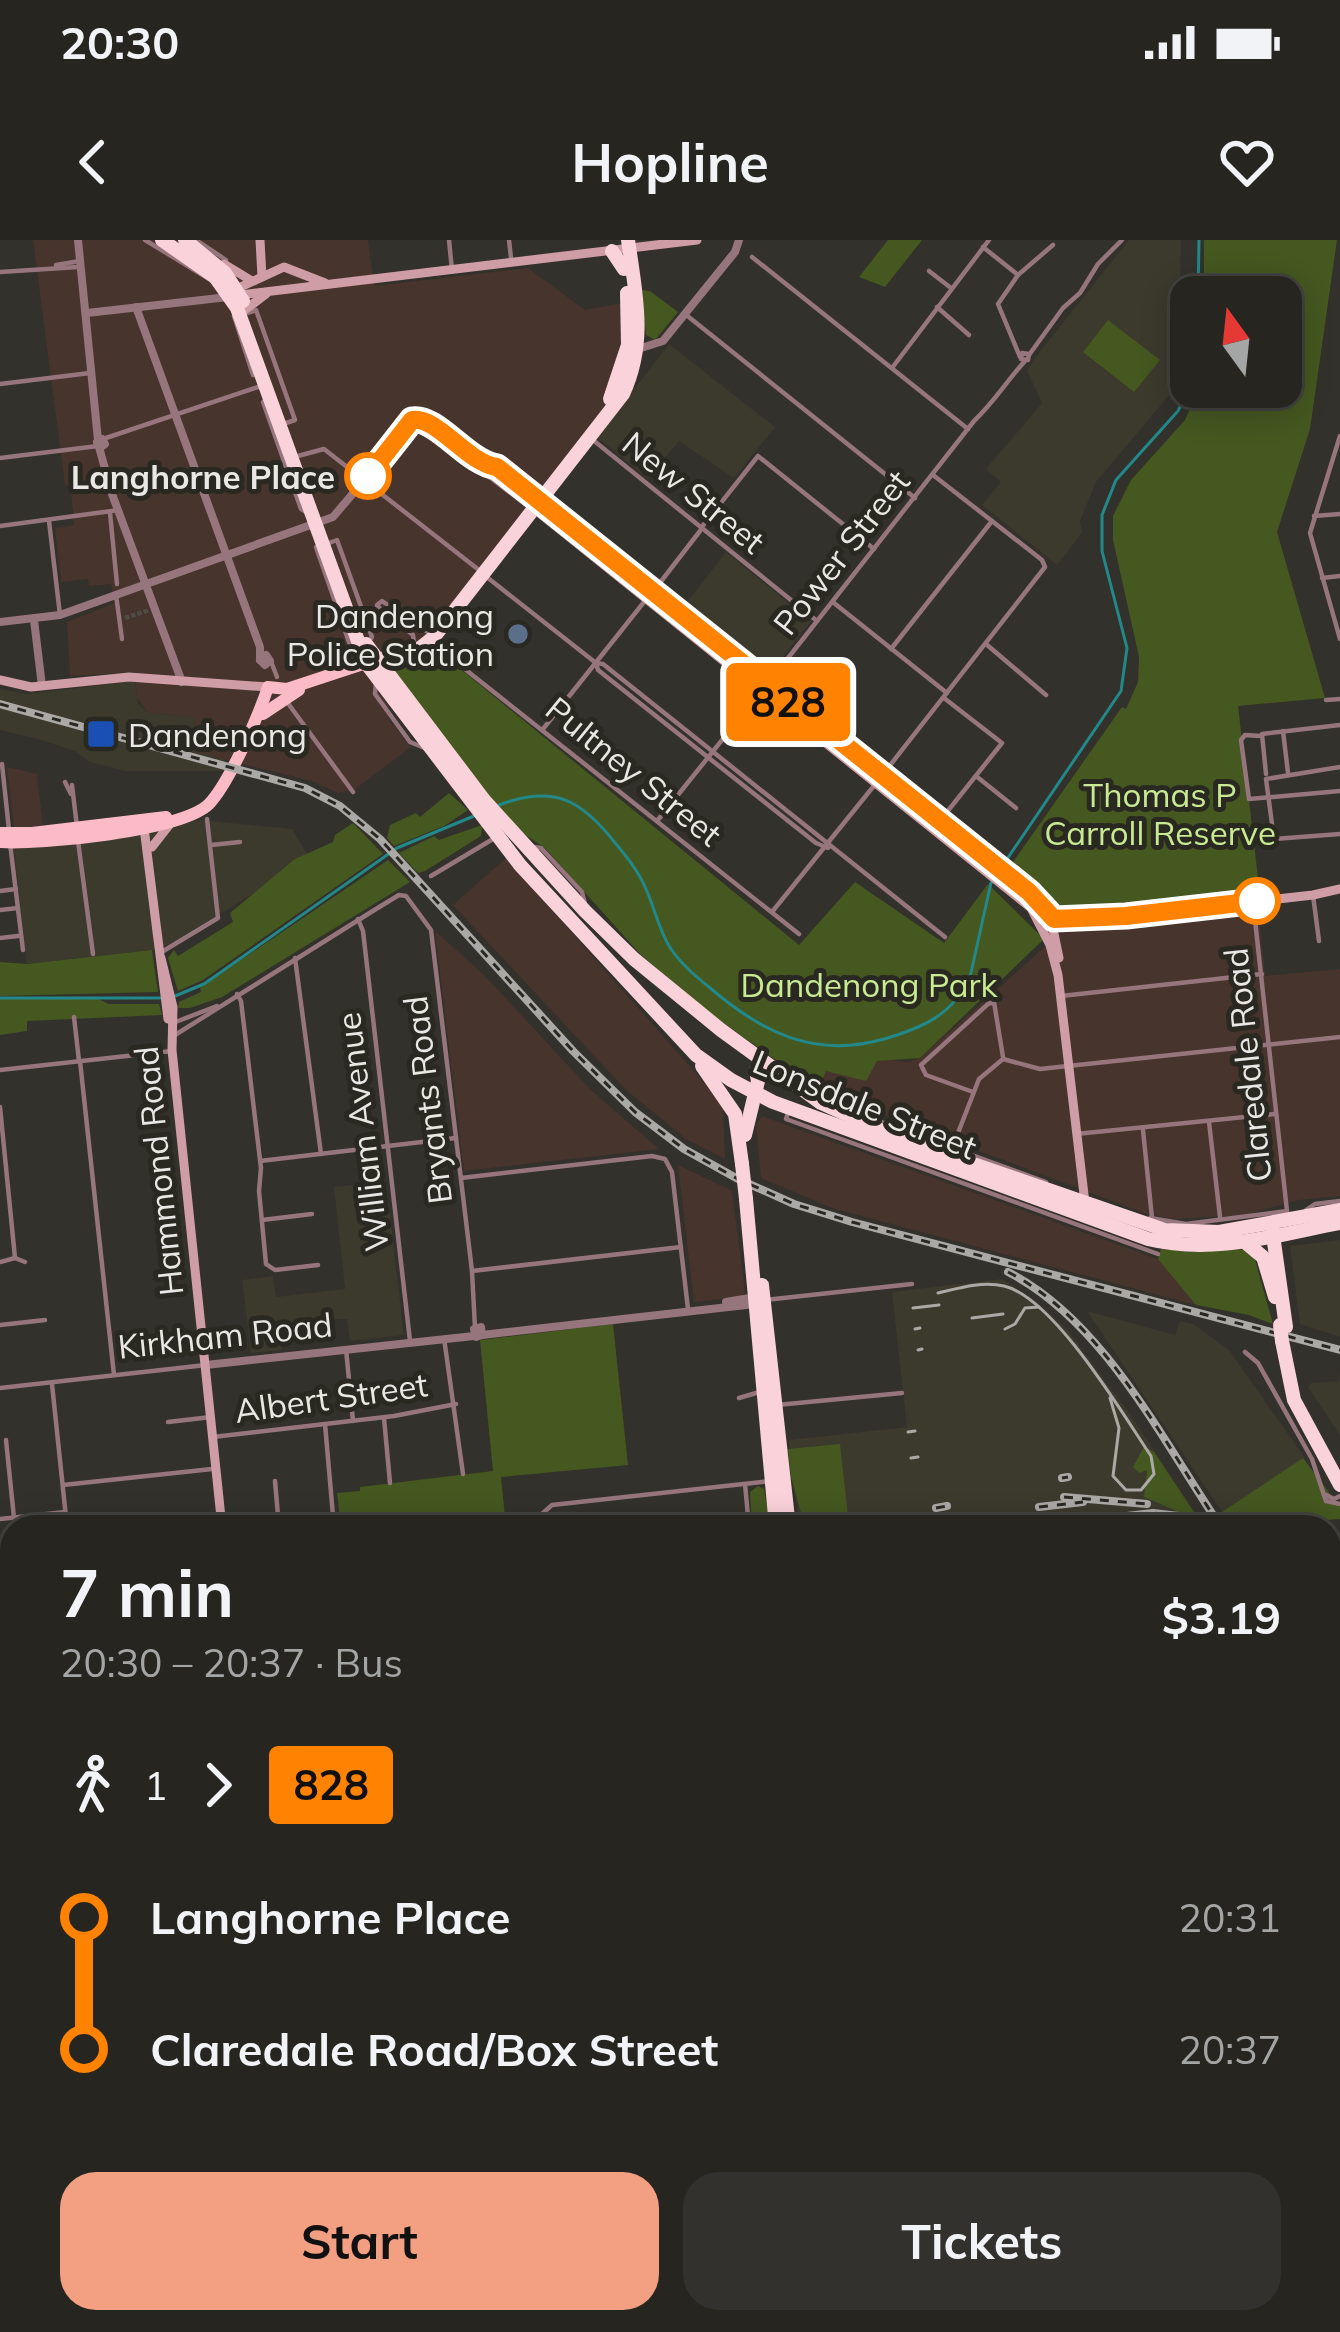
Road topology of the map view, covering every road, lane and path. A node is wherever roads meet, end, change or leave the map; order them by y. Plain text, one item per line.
1 (78, 240) edge
2 (145, 240) edge
3 (162, 240) edge
4 (448, 240) edge
5 (509, 240) edge
6 (697, 240) edge
7 (735, 240) edge
8 (989, 240) edge
9 (1122, 240) edge
10 (191, 242) edge
11 (1053, 245) dead end
12 (261, 246) edge
13 (618, 246) edge
14 (983, 248) junction
15 (752, 257) dead end
16 (512, 262) junction
17 (81, 263) junction
18 (285, 267) junction
19 (452, 270) junction
20 (929, 271) dead end
21 (0, 272) edge
22 (1018, 275) junction
23 (330, 284) junction
24 (290, 288) junction
25 (951, 288) junction
26 (240, 293) junction
27 (140, 307) junction
28 (936, 307) junction
29 (87, 313) junction
30 (685, 314) junction
31 (969, 335) dead end
32 (638, 349) junction
33 (1024, 356) junction
34 (889, 366) junction
35 (94, 373) junction
36 (622, 379) junction
37 (0, 383) edge
38 (266, 384) junction
39 (176, 415) junction
40 (968, 429) junction
41 (1340, 436) edge
42 (591, 441) junction
43 (101, 443) junction
44 (1337, 453) edge
45 (295, 457) junction
46 (0, 458) edge
47 (570, 458) junction
48 (493, 472) junction
49 (933, 475) junction
50 (364, 481) junction
51 (915, 498) junction
52 (534, 504) junction
53 (115, 508) junction
54 (1340, 514) edge
55 (1314, 516) junction
56 (316, 519) junction
57 (49, 520) junction
58 (993, 521) junction
59 (0, 526) edge
60 (701, 529) junction
61 (874, 549) junction
62 (226, 556) junction
63 (481, 572) junction
64 (1340, 576) edge
65 (1322, 578) junction
66 (147, 583) junction
67 (117, 590) junction
68 (650, 596) junction
69 (833, 602) junction
70 (59, 615) junction
71 (34, 620) junction
72 (817, 621) junction
73 (0, 622) edge
74 (1340, 638) edge
75 (122, 639) dead end
76 (420, 643) junction
77 (986, 644) junction
78 (891, 649) junction
79 (596, 663) junction
80 (373, 670) junction
81 (0, 680) edge
82 (182, 682) junction
83 (309, 684) junction
84 (42, 686) junction
85 (765, 687) junction
86 (266, 694) junction
87 (946, 695) junction
88 (1046, 695) dead end
89 (288, 697) junction
90 (1340, 699) edge
91 (1326, 700) dead end
92 (292, 714) junction
93 (411, 723) junction
94 (1340, 724) edge
95 (543, 729) junction
96 (1283, 731) junction
97 (1261, 736) junction
98 (410, 741) junction
99 (432, 751) junction
100 (711, 754) junction
101 (2, 764) edge
102 (1340, 767) edge
103 (1288, 773) junction
104 (976, 776) junction
105 (1268, 776) junction
106 (879, 779) junction
107 (69, 783) dead end
108 (1340, 791) edge
109 (353, 792) dead end
110 (1268, 799) junction
111 (479, 802) junction
112 (1016, 808) dead end
113 (179, 818) junction
114 (207, 819) dead end
115 (658, 821) junction
116 (938, 824) junction
117 (147, 825) junction
118 (499, 826) junction
119 (77, 832) junction
120 (1340, 834) edge
121 (5, 838) edge
122 (240, 842) dead end
123 (211, 845) junction
124 (827, 845) junction
125 (151, 852) junction
126 (431, 876) dead end
127 (1008, 881) junction
128 (16, 889) junction
129 (1340, 889) edge
130 (0, 891) edge
131 (1313, 895) junction
132 (1253, 902) junction
133 (1041, 904) junction
134 (19, 908) junction
135 (0, 910) edge
136 (772, 912) junction
137 (1037, 917) junction
138 (358, 919) junction
139 (1073, 921) junction
140 (1052, 926) junction
141 (799, 934) dead end
142 (21, 936) junction
143 (945, 937) dead end
144 (0, 938) edge
145 (1318, 941) dead end
146 (616, 942) junction
147 (23, 950) dead end
148 (92, 954) dead end
149 (602, 955) junction
150 (161, 956) junction
151 (295, 958) junction
152 (1262, 974) junction
153 (1058, 975) junction
154 (237, 994) junction
155 (1061, 997) junction
156 (218, 1006) junction
157 (171, 1007) junction
158 (188, 1014) junction
159 (74, 1017) dead end
160 (198, 1020) junction
161 (171, 1024) junction
162 (721, 1030) junction
163 (1340, 1037) edge
164 (171, 1045) junction
165 (1269, 1045) junction
166 (696, 1055) junction
167 (1003, 1059) junction
168 (80, 1061) junction
169 (1068, 1066) junction
170 (0, 1070) edge
171 (756, 1070) junction
172 (731, 1080) junction
173 (795, 1085) junction
174 (973, 1092) junction
175 (754, 1093) junction
176 (772, 1102) junction
177 (0, 1107) edge
178 (1276, 1114) junction
179 (1209, 1122) junction
180 (742, 1123) junction
181 (1143, 1130) junction
182 (1076, 1134) junction
183 (456, 1138) junction
184 (388, 1146) junction
185 (321, 1154) junction
186 (260, 1161) junction
187 (948, 1161) junction
188 (460, 1178) junction
189 (1050, 1199) junction
190 (1340, 1201) edge
191 (1028, 1206) junction
192 (1083, 1211) junction
193 (312, 1214) dead end
194 (1294, 1216) junction
195 (1337, 1216) edge
196 (1152, 1218) junction
197 (262, 1220) junction
198 (1220, 1220) junction
199 (1270, 1230) junction
200 (1244, 1241) junction
201 (681, 1247) junction
202 (1158, 1254) dead end
203 (15, 1258) junction
204 (1278, 1260) junction
205 (0, 1262) edge
206 (25, 1262) dead end
207 (318, 1265) dead end
208 (472, 1271) junction
209 (912, 1284) dead end
210 (759, 1301) junction
211 (1277, 1303) junction
212 (688, 1309) junction
213 (45, 1320) dead end
214 (0, 1325) edge
215 (478, 1331) junction
216 (1284, 1334) junction
217 (444, 1337) junction
218 (410, 1341) junction
219 (346, 1349) junction
220 (1245, 1352) dead end
221 (206, 1365) junction
222 (114, 1375) junction
223 (52, 1382) junction
224 (0, 1388) edge
225 (902, 1393) dead end
226 (739, 1398) dead end
227 (768, 1401) junction
228 (456, 1404) junction
229 (211, 1418) junction
230 (384, 1418) junction
231 (353, 1421) junction
232 (168, 1422) dead end
233 (325, 1424) junction
234 (213, 1437) junction
235 (6, 1440) dead end
236 (1340, 1466) edge
237 (216, 1468) junction
238 (463, 1474) dead end
239 (778, 1480) junction
240 (275, 1481) dead end
241 (390, 1483) dead end
242 (746, 1484) junction
243 (1340, 1485) edge
244 (63, 1486) junction
245 (1340, 1500) edge
246 (65, 1512) junction
247 (14, 1515) edge
248 (40, 1515) edge
249 (65, 1515) edge
250 (221, 1515) edge
251 (278, 1515) edge
252 (333, 1515) edge
253 (544, 1515) edge
254 (748, 1515) edge
255 (777, 1515) edge
256 (785, 1515) edge

1 - 17 street
2 - 26 street
3 - 26 highway
4 - 19 street
5 - 16 street
6 - 13 main road
7 - 30 street
8 - 14 street
9 - 33 street, Power Street
10 - 26 highway
11 - 22 street
12 - 18 main road
12 - 26 main road
13 - 16 main road
13 - 32 highway
13 - 36 highway
14 - 22 street
14 - 25 street
15 - 34 street
16 - 19 main road
17 - 21 street
17 - 29 street
18 - 23 main road
18 - 24 main road
18 - 26 main road
19 - 23 main road
20 - 25 street
22 - 33 street
23 - 24 main road
24 - 26 main road
25 - 28 street
26 - 27 street
26 - 38 highway, Lonsdale Street
26 - 45 highway, Lonsdale Street
27 - 29 street
27 - 39 street
28 - 31 street
28 - 34 street
29 - 35 street
30 - 32 street
30 - 51 street
32 - 36 highway
33 - 40 street, Power Street
34 - 40 street
35 - 37 street
35 - 43 street
36 - 42 highway
36 - 47 highway
38 - 39 street
38 - 45 highway, Lonsdale Street
38 - 56 street, Lonsdale Street
39 - 43 street
39 - 62 street
40 - 49 street, Power Street
41 - 44 street
42 - 47 highway
42 - 60 street, New Street
43 - 46 street
43 - 53 street
43 - 53 street
44 - 55 street
45 - 50 street
45 - 56 highway, Lonsdale Street
47 - 52 highway
48 - 50 street
48 - 52 street
48 - 52 street
49 - 51 street, Power Street
49 - 58 street
50 - 56 street
50 - 63 street
51 - 61 street, Power Street
52 - 63 highway
52 - 68 main road
53 - 57 street
53 - 66 street
53 - 67 street
54 - 55 street
55 - 65 street
56 - 62 street
56 - 80 highway, Lonsdale Street
57 - 59 street
57 - 70 street
58 - 77 street
58 - 78 street
60 - 61 street
60 - 68 street
60 - 72 street, New Street
61 - 69 street, Power Street
62 - 66 street
62 - 86 street
63 - 76 highway
63 - 79 street
64 - 65 street
65 - 74 street
66 - 67 street
66 - 82 street
67 - 70 street
67 - 75 street
68 - 79 street
68 - 85 main road
69 - 72 street, Power Street
69 - 78 street
70 - 71 street
71 - 73 street
71 - 84 street
72 - 85 street, Power Street
76 - 76 street, Pultney Street
76 - 80 highway
76 - 95 street, Pultney Street
77 - 87 street
77 - 88 street
78 - 87 street
79 - 95 street
79 - 100 street
80 - 83 main road
80 - 93 highway, Lonsdale Street
80 - 98 street, Lonsdale Street
80 - 111 highway, Lonsdale Street
81 - 84 main road
82 - 84 main road
82 - 86 main road
83 - 86 main road
83 - 89 main road
85 - 100 street, Power Street
85 - 106 main road
86 - 89 main road
86 - 92 street
86 - 113 main road
87 - 104 street
87 - 106 street
89 - 92 street
90 - 91 street
92 - 109 street
93 - 98 street
93 - 99 highway, Lonsdale Street
94 - 96 street
95 - 115 street, Pultney Street
96 - 97 street
96 - 103 street
97 - 105 street
97 - 110 street
98 - 99 street, Lonsdale Street
99 - 111 highway, Lonsdale Street
100 - 115 street, Power Street
100 - 124 street
101 - 121 street
102 - 103 street
103 - 105 street
104 - 112 street
104 - 116 street
105 - 110 street
106 - 116 main road
106 - 124 street
107 - 119 street
108 - 110 street
110 - 120 street
111 - 118 highway, Lonsdale Street
113 - 117 main road
113 - 125 main road
114 - 123 street
115 - 136 street, Pultney Street
116 - 127 main road
117 - 119 main road
117 - 125 main road, Hammond Road
118 - 126 street
118 - 146 highway, Lonsdale Street
118 - 149 highway, Lonsdale Street
119 - 121 main road
119 - 148 street
121 - 128 street
122 - 123 street
123 - 150 street
124 - 136 street
124 - 143 street
125 - 150 main road, Hammond Road
127 - 133 main road
127 - 137 main road
128 - 130 street
128 - 134 street
129 - 131 main road
131 - 132 main road
131 - 145 street
132 - 139 main road
132 - 152 street, Claredale Road
133 - 139 main road
133 - 140 main road
134 - 135 street
134 - 142 street
136 - 141 street, Pultney Street
137 - 140 main road
137 - 153 main road
138 - 151 street
138 - 183 street, Bryants Road
138 - 184 street, William Avenue
139 - 140 main road
140 - 153 main road
142 - 144 street
142 - 147 street
146 - 149 highway
146 - 162 highway, Lonsdale Street
149 - 166 highway, Lonsdale Street
150 - 157 main road, Hammond Road
151 - 154 street
151 - 185 street
152 - 155 street
152 - 165 street, Claredale Road
153 - 155 main road
154 - 156 street
154 - 186 street
155 - 169 main road
156 - 158 street
156 - 160 street
157 - 158 street
157 - 161 main road, Hammond Road
158 - 161 street
159 - 168 street
160 - 161 street
160 - 164 street
161 - 164 main road, Hammond Road
162 - 171 highway
162 - 173 highway, Lonsdale Street
163 - 165 street
164 - 168 street
164 - 221 main road, Hammond Road
165 - 169 street
165 - 178 street, Claredale Road
166 - 172 highway, Lonsdale Street
166 - 180 highway
167 - 169 street
167 - 174 street
167 - 174 street
168 - 170 street
168 - 222 street
169 - 182 main road
171 - 172 highway
171 - 173 highway
171 - 175 highway
172 - 175 highway, Lonsdale Street
172 - 180 highway
173 - 187 highway, Lonsdale Street
174 - 187 street
175 - 176 highway, Lonsdale Street
175 - 180 highway
176 - 180 highway
176 - 187 highway, Lonsdale Street
177 - 203 street
178 - 179 street
178 - 194 street, Claredale Road
179 - 181 street
179 - 198 street
180 - 210 highway, bridge
181 - 182 street
181 - 196 street
182 - 192 main road
183 - 184 street
183 - 188 street, Bryants Road
184 - 185 street
184 - 218 street, William Avenue
185 - 186 street
186 - 197 street
187 - 189 highway, Lonsdale Street
187 - 191 street, Lonsdale Street
188 - 201 street
188 - 208 street, Bryants Road
189 - 191 street
189 - 192 highway, Lonsdale Street
190 - 194 street, Lonsdale Street
191 - 192 street, Lonsdale Street
192 - 196 street, Lonsdale Street
192 - 199 highway, Lonsdale Street
192 - 200 highway, Lonsdale Street
192 - 202 street, Lonsdale Street
193 - 197 street
194 - 195 highway
194 - 198 street, Lonsdale Street
194 - 199 highway
195 - 199 highway
195 - 204 highway
196 - 198 street, Lonsdale Street
197 - 207 street
199 - 200 highway, Lonsdale Street
199 - 204 highway
199 - 211 highway
200 - 211 highway
201 - 208 street
201 - 212 street
203 - 205 street
203 - 206 street
204 - 216 highway
208 - 215 street, Bryants Road
209 - 210 street, Kirkham Road
210 - 212 street, Kirkham Road
210 - 227 highway
211 - 216 highway
212 - 215 street, Kirkham Road
213 - 214 street
215 - 217 street, Kirkham Road
216 - 236 highway
216 - 243 highway
217 - 218 street, Kirkham Road
217 - 228 street
218 - 219 street, Kirkham Road
219 - 221 street, Kirkham Road
219 - 231 street
220 - 245 street
221 - 222 street, Kirkham Road
221 - 229 main road, Hammond Road
222 - 223 street, Kirkham Road
223 - 224 street, Kirkham Road
223 - 244 street
225 - 227 street
226 - 227 street
227 - 239 highway
228 - 230 street, Albert Street
228 - 238 street
229 - 232 street
229 - 234 main road, Hammond Road
230 - 231 street, Albert Street
230 - 241 street
231 - 233 street, Albert Street
233 - 234 street, Albert Street
233 - 252 street
234 - 237 main road, Hammond Road
235 - 247 street
237 - 244 street
237 - 250 main road, Hammond Road
239 - 242 street
239 - 255 highway
239 - 256 highway
240 - 251 street
242 - 253 street
242 - 254 street
244 - 246 street
246 - 248 street
246 - 249 street

